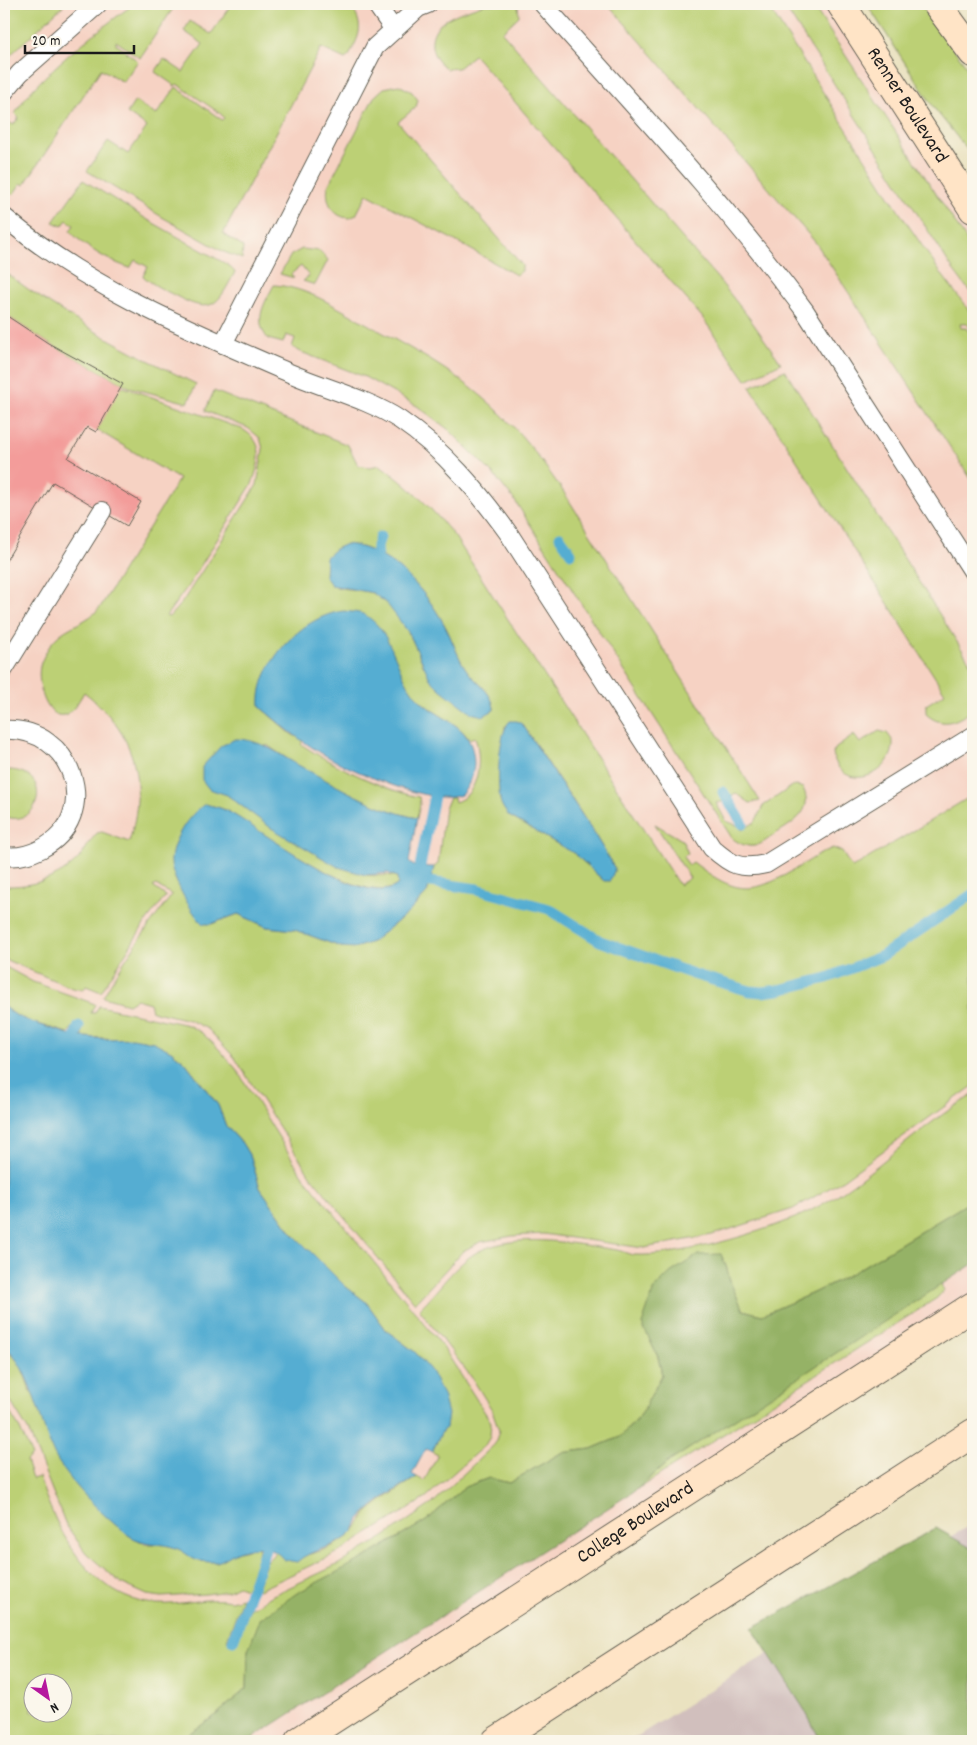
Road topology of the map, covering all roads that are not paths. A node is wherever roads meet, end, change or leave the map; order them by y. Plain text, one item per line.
1 (98, 4) edge
2 (376, 4) edge
3 (428, 4) edge
4 (543, 4) edge
5 (841, 4) edge
6 (937, 4) edge
7 (394, 30) junction
8 (973, 53) edge
9 (4, 92) edge
10 (973, 209) edge
11 (4, 216) edge
12 (223, 344) junction
13 (102, 510) dead end
14 (973, 572) edge
15 (4, 669) edge
16 (4, 730) edge
17 (973, 736) edge
18 (4, 856) edge
19 (973, 1306) edge
20 (973, 1433) edge
21 (299, 1741) edge
22 (496, 1741) edge

1 - 9 lane
2 - 7 lane
3 - 7 lane
4 - 14 lane
5 - 10 main road, Renner Boulevard
6 - 8 main road
7 - 12 lane
11 - 12 lane
12 - 17 lane
13 - 15 lane
16 - 18 lane
19 - 21 main road, College Boulevard
20 - 22 main road

